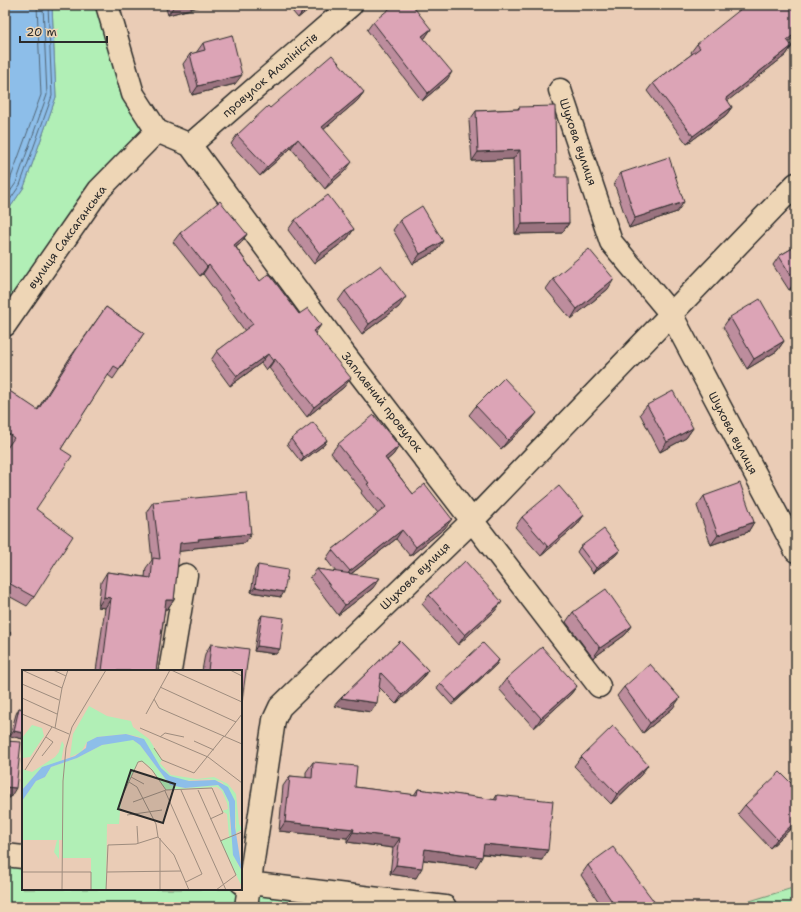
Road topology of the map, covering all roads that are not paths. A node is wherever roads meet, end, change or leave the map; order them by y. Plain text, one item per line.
1 (107, 5) edge
2 (350, 5) edge
3 (560, 90) dead end
4 (157, 131) junction
5 (190, 145) junction
6 (796, 184) edge
7 (671, 314) junction
8 (5, 325) edge
9 (473, 520) junction
10 (796, 551) edge
11 (186, 575) dead end
12 (170, 670) edge
13 (599, 686) dead end
14 (5, 855) edge
15 (22, 857) edge
16 (245, 883) edge
17 (246, 907) edge
18 (445, 907) edge

1 - 4 street
2 - 5 street, провулок Альпіністів
3 - 7 street, Шухова вулиця
4 - 5 street
4 - 8 street, вулиця Саксаганська
5 - 9 street, Заплавний провулок
6 - 7 street, Шухова вулиця
7 - 9 street, Шухова вулиця
7 - 10 street, Шухова вулиця
9 - 13 street, Заплавний провулок
9 - 16 street, Шухова вулиця
11 - 12 street
14 - 15 street
16 - 17 street, Шухова вулиця
16 - 18 street

